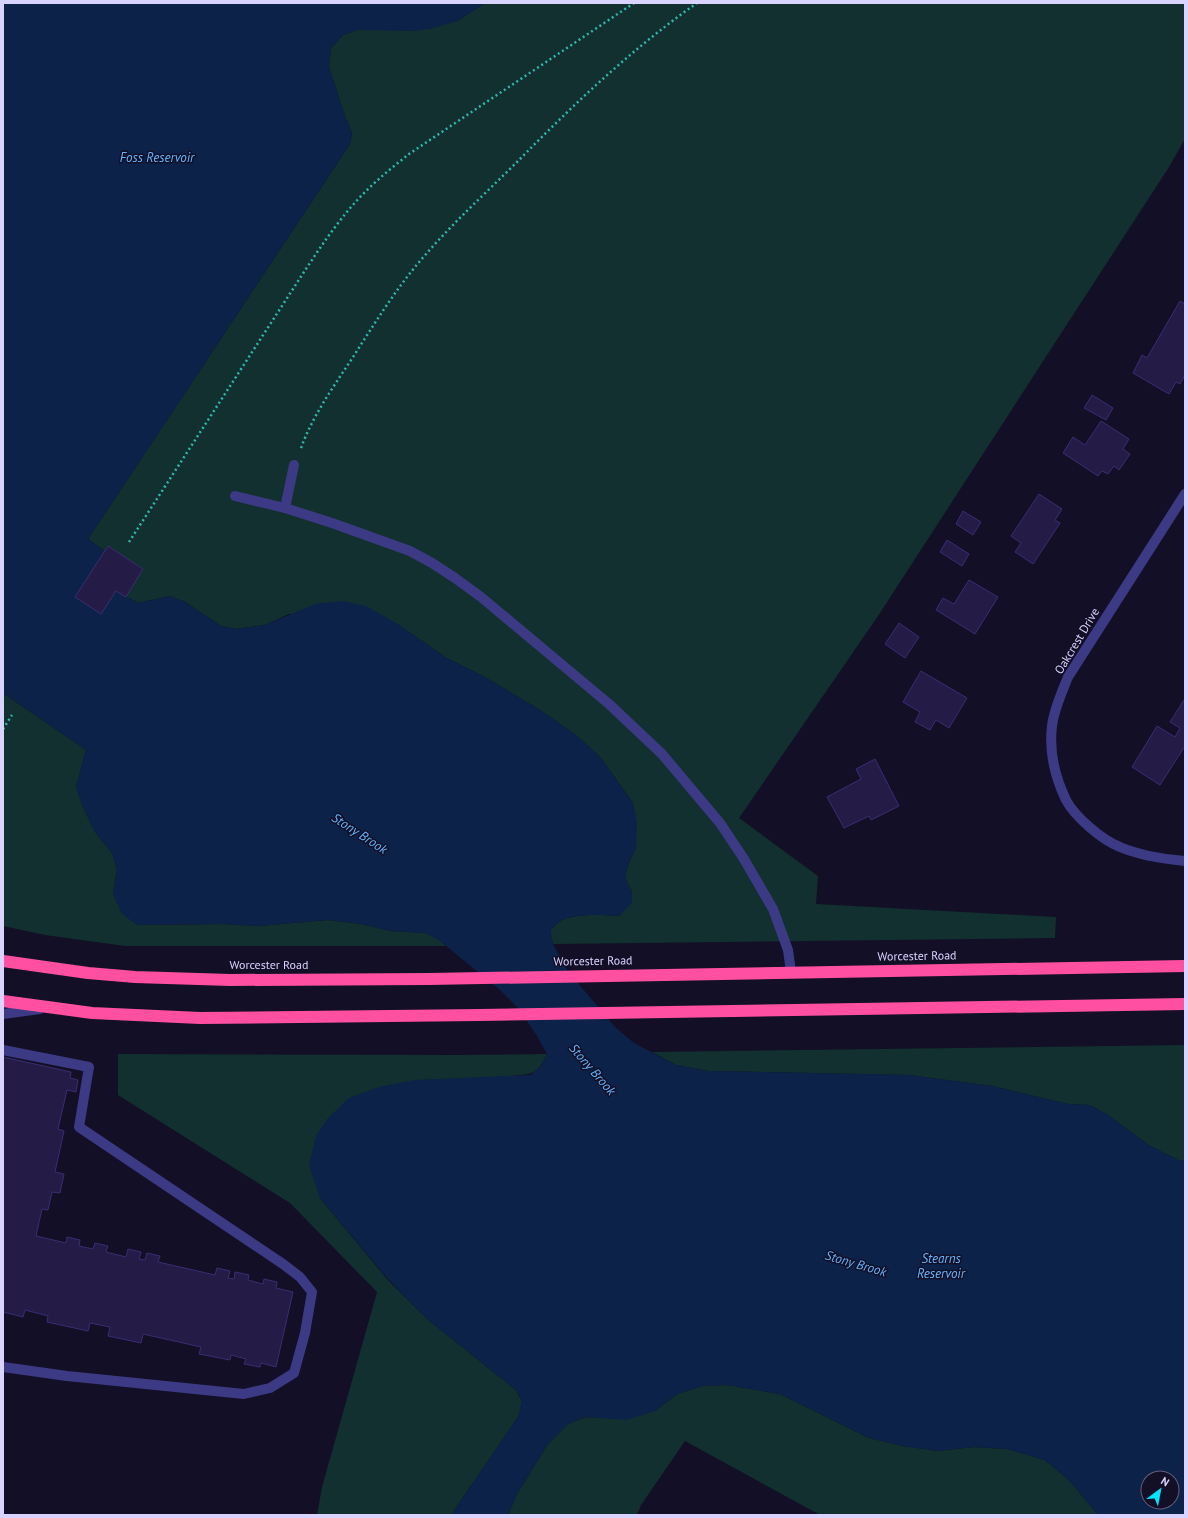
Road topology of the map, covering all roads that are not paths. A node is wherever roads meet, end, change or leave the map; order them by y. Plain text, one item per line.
1 (294, 465) road end
2 (1185, 494) edge
3 (235, 496) dead end
4 (286, 508) junction
5 (1185, 862) edge
6 (3, 962) edge
7 (1185, 966) edge
8 (791, 972) junction
9 (3, 1001) edge
10 (1185, 1004) edge
11 (48, 1008) junction
12 (3, 1014) edge
13 (3, 1050) edge
14 (3, 1367) edge

1 - 4 street
2 - 5 street, Oakcrest Drive
3 - 4 street
4 - 8 street
6 - 8 highway, Worcester Road
7 - 8 highway, Worcester Road
9 - 11 highway
10 - 11 highway
11 - 12 street
13 - 14 street

